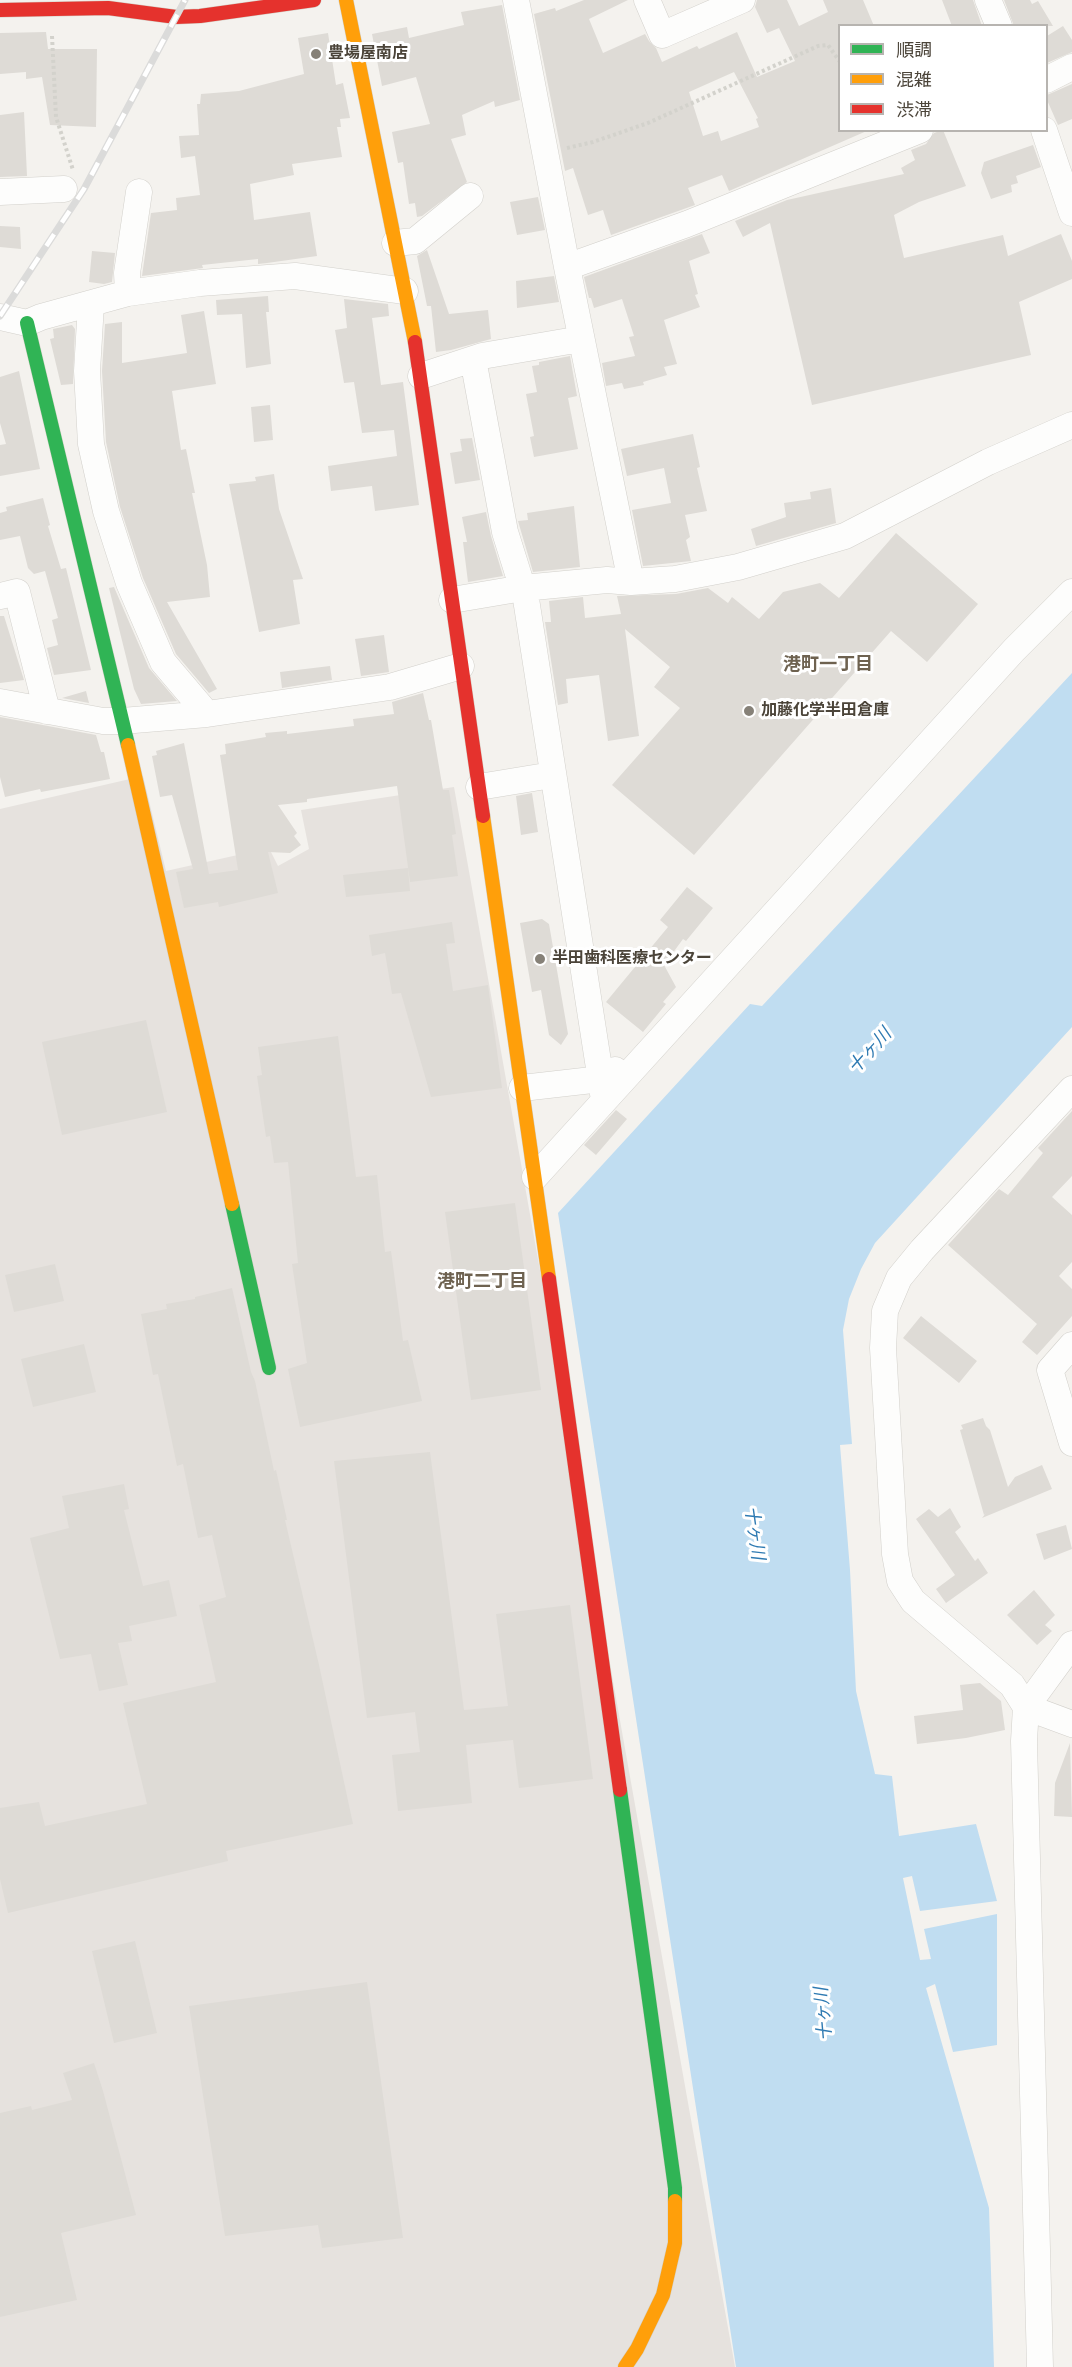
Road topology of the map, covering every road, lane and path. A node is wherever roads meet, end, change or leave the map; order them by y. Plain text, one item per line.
1 (314, 0) edge
2 (346, 0) edge
3 (516, 0) edge
4 (647, 0) edge
5 (742, 0) edge
6 (988, 0) edge
7 (128, 5) edge
8 (0, 9) edge
9 (998, 24) edge
10 (51, 26) dead end
11 (838, 59) edge
12 (1072, 67) edge
13 (1048, 79) edge
14 (915, 132) edge
15 (1045, 132) edge
16 (545, 154) junction
17 (64, 189) joint
18 (0, 192) edge
19 (140, 192) dead end
20 (470, 196) dead end
21 (1072, 213) edge
22 (395, 243) junction
23 (567, 267) junction
24 (405, 291) junction
25 (128, 294) junction
26 (91, 304) junction
27 (0, 317) edge
28 (27, 323) junction
29 (581, 339) junction
30 (473, 359) junction
31 (421, 376) junction
32 (1072, 425) edge
33 (631, 582) junction
34 (523, 588) junction
35 (1072, 592) edge
36 (0, 596) edge
37 (452, 600) junction
38 (461, 666) junction
39 (0, 702) edge
40 (47, 711) junction
41 (207, 714) junction
42 (122, 721) junction
43 (552, 775) junction
44 (479, 787) junction
45 (522, 1088) junction
46 (602, 1089) junction
47 (1072, 1089) edge
48 (535, 1176) junction
49 (1072, 1345) edge
50 (269, 1368) dead end
51 (1072, 1443) edge
52 (1072, 1644) edge
53 (1026, 1707) junction
54 (1072, 1724) edge
55 (624, 2367) edge
56 (1040, 2367) edge

1 - 7 street
2 - 22 street
3 - 16 street
4 - 5 street
6 - 9 street
7 - 8 street
10 - 17 path
11 - 16 path
12 - 13 street
14 - 23 street
15 - 21 street
16 - 23 street
17 - 18 street
19 - 25 street
20 - 22 street
22 - 24 street
23 - 29 street
24 - 25 street
24 - 31 street
25 - 26 street
26 - 28 street
26 - 41 street
27 - 28 street
28 - 42 street
29 - 30 street
29 - 33 street
30 - 31 street
30 - 34 street
31 - 37 street
32 - 33 street
33 - 34 street
34 - 37 street
34 - 43 street
35 - 46 street
36 - 40 street
37 - 38 street
38 - 41 street
38 - 44 street
39 - 40 street
40 - 42 street
41 - 42 street
42 - 50 street
43 - 44 street
43 - 46 street
44 - 45 street
45 - 46 street
45 - 48 street
46 - 48 street
47 - 53 street
48 - 55 street
49 - 51 street
52 - 53 street
53 - 54 street
53 - 56 street

